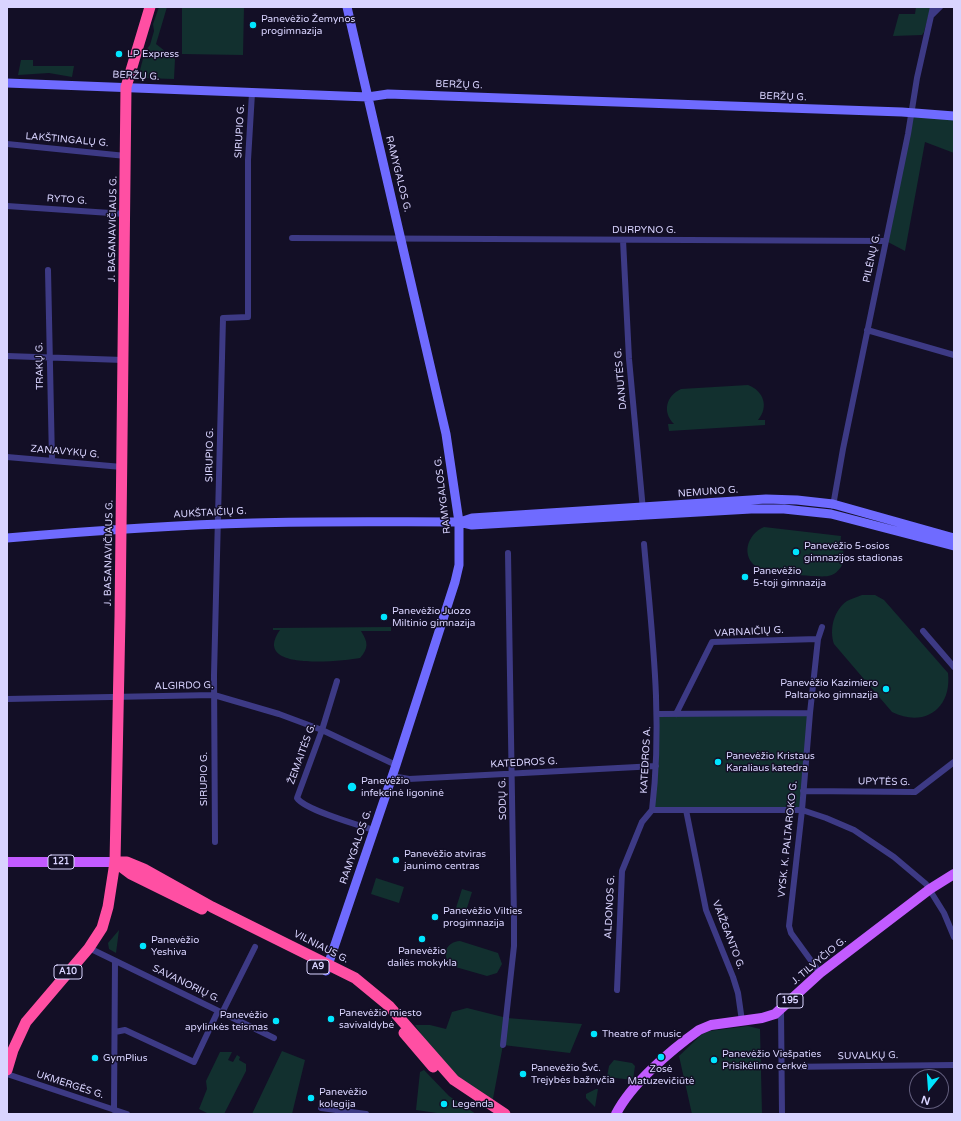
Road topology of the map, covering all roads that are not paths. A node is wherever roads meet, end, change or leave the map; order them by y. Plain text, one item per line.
1 (150, 7) edge
2 (347, 7) edge
3 (933, 7) edge
4 (940, 7) edge
5 (931, 16) junction
6 (7, 82) edge
7 (126, 87) junction
8 (252, 93) junction
9 (368, 97) junction
10 (910, 112) junction
11 (954, 116) edge
12 (7, 144) edge
13 (126, 156) junction
14 (7, 206) edge
15 (125, 214) junction
16 (292, 238) dead end
17 (402, 239) junction
18 (622, 240) junction
19 (886, 241) junction
20 (48, 270) dead end
21 (867, 330) junction
22 (954, 355) edge
23 (7, 356) edge
24 (50, 358) junction
25 (123, 360) junction
26 (7, 457) edge
27 (52, 461) junction
28 (122, 467) junction
29 (833, 504) junction
30 (643, 511) junction
31 (831, 514) junction
32 (459, 522) junction
33 (415, 523) joint
34 (218, 524) junction
35 (122, 528) junction
36 (7, 538) edge
37 (954, 538) edge
38 (644, 544) dead end
39 (954, 546) edge
40 (508, 553) dead end
41 (822, 627) dead end
42 (923, 631) dead end
43 (818, 639) junction
44 (954, 667) edge
45 (337, 682) dead end
46 (214, 695) junction
47 (119, 698) junction
48 (7, 699) edge
49 (810, 713) junction
50 (658, 714) junction
51 (676, 714) junction
52 (322, 730) junction
53 (954, 762) edge
54 (396, 765) junction
55 (656, 766) junction
56 (513, 773) junction
57 (392, 776) junction
58 (803, 791) junction
59 (652, 810) junction
60 (686, 810) junction
61 (802, 810) junction
62 (374, 830) junction
63 (215, 842) dead end
64 (7, 862) edge
65 (115, 862) junction
66 (954, 874) edge
67 (930, 889) junction
68 (954, 937) edge
69 (255, 947) dead end
70 (89, 948) junction
71 (115, 961) junction
72 (327, 967) junction
73 (820, 973) junction
74 (617, 990) dead end
75 (781, 1010) junction
76 (220, 1012) junction
77 (742, 1021) junction
78 (115, 1032) junction
79 (274, 1038) dead end
80 (503, 1045) dead end
81 (954, 1065) edge
82 (782, 1067) junction
83 (7, 1070) edge
84 (7, 1074) edge
85 (321, 1108) dead end
86 (621, 1109) edge
87 (114, 1110) junction
88 (498, 1113) edge
89 (127, 1114) edge
90 (366, 1114) edge
91 (616, 1114) edge
92 (782, 1114) edge

1 - 7 highway, J. BASANAVIČIAUS G.
2 - 9 main road, RAMYGALOS G.
3 - 5 street, PILĖNŲ G.
4 - 5 street
5 - 10 street, PILĖNŲ G.
6 - 7 main road, BERŽŲ G.
7 - 8 main road, BERŽŲ G.
7 - 13 highway, J. BASANAVIČIAUS G.
8 - 9 main road, BERŽŲ G.
8 - 34 street, SIRUPIO G.
9 - 10 main road, BERŽŲ G.
9 - 17 main road, RAMYGALOS G.
10 - 11 main road, BERŽŲ G.
10 - 19 street, PILĖNŲ G.
12 - 13 street, LAKŠTINGALŲ G.
13 - 15 highway, J. BASANAVIČIAUS G.
14 - 15 street, RYTO G.
15 - 25 highway, J. BASANAVIČIAUS G.
16 - 17 street, DURPYNO G.
17 - 18 street, DURPYNO G.
17 - 32 main road, RAMYGALOS G.
18 - 19 street, DURPYNO G.
18 - 30 street, DANUTĖS G.
19 - 21 street, PILĖNŲ G.
20 - 24 street, TRAKŲ G.
21 - 22 street
21 - 29 street, PILĖNŲ G.
23 - 24 street
24 - 25 street
24 - 27 street, TRAKŲ G.
25 - 28 highway, J. BASANAVIČIAUS G.
26 - 27 street, ZANAVYKŲ G.
27 - 28 street, ZANAVYKŲ G.
28 - 35 highway, J. BASANAVIČIAUS G.
29 - 30 main road, NEMUNO G.
29 - 31 street, PILĖNŲ G.
29 - 37 main road, NEMUNO G.
30 - 31 main road, NEMUNO G.
30 - 32 main road, NEMUNO G.
31 - 39 main road, NEMUNO G.
32 - 33 main road, NEMUNO G.
32 - 54 main road, RAMYGALOS G.
33 - 34 main road, AUKŠTAIČIŲ G.
34 - 35 main road, AUKŠTAIČIŲ G.
34 - 46 street, SIRUPIO G.
35 - 36 main road, AUKŠTAIČIŲ G.
35 - 47 highway, J. BASANAVIČIAUS G.
38 - 50 street
40 - 56 street, SODŲ G.
41 - 43 street, VYSK. K. PALTAROKO G.
42 - 44 street
43 - 49 street, VYSK. K. PALTAROKO G.
43 - 51 street, VARNAIČIŲ G.
45 - 52 street, ŽEMAITĖS G.
46 - 47 street, ALGIRDO G.
46 - 52 street, ALGIRDO G.
46 - 63 street, SIRUPIO G.
47 - 48 street, ALGIRDO G.
47 - 65 highway, J. BASANAVIČIAUS G.
49 - 51 street, KATEDROS A.
49 - 58 street, VYSK. K. PALTAROKO G.
50 - 51 street, KATEDROS A.
50 - 55 street, KATEDROS A.
52 - 54 street, ALGIRDO G.
52 - 62 street, ŽEMAITĖS G.
53 - 58 street, UPYTĖS G.
54 - 57 main road, RAMYGALOS G.
55 - 56 street, KATEDROS G.
55 - 59 street, KATEDROS A.
56 - 57 street, KATEDROS G.
56 - 80 street, SODŲ G.
57 - 62 main road, RAMYGALOS G.
58 - 61 street, VYSK. K. PALTAROKO G.
59 - 60 street
59 - 74 street, ALDONOS G.
60 - 61 street
60 - 77 street, VAIŽGANTO G.
61 - 67 street
61 - 73 street, VYSK. K. PALTAROKO G.
62 - 72 main road, RAMYGALOS G.
64 - 65 main road, 121
65 - 70 highway, J. BASANAVIČIAUS G. / A10
65 - 72 highway, VILNIAUS G. / A9
66 - 67 main road, J. TILVYČIO G. / 195
67 - 68 street
67 - 73 main road, J. TILVYČIO G. / 195
69 - 76 street
70 - 71 street, SAVANORIŲ G.
70 - 83 highway, J. BASANAVIČIAUS G. / A10
71 - 76 street, SAVANORIŲ G.
71 - 78 street
72 - 88 highway, VILNIAUS G. / A9
73 - 75 main road, J. TILVYČIO G. / 195
75 - 77 main road, J. TILVYČIO G. / 195
75 - 82 street
76 - 78 street
76 - 79 street, SAVANORIŲ G.
77 - 86 main road, J. TILVYČIO G. / 195
78 - 87 street
81 - 82 street, SUVALKŲ G.
82 - 92 street
84 - 87 street, UKMERGĖS G.
85 - 90 street
86 - 91 main road, 195
87 - 89 street, UKMERGĖS G.

